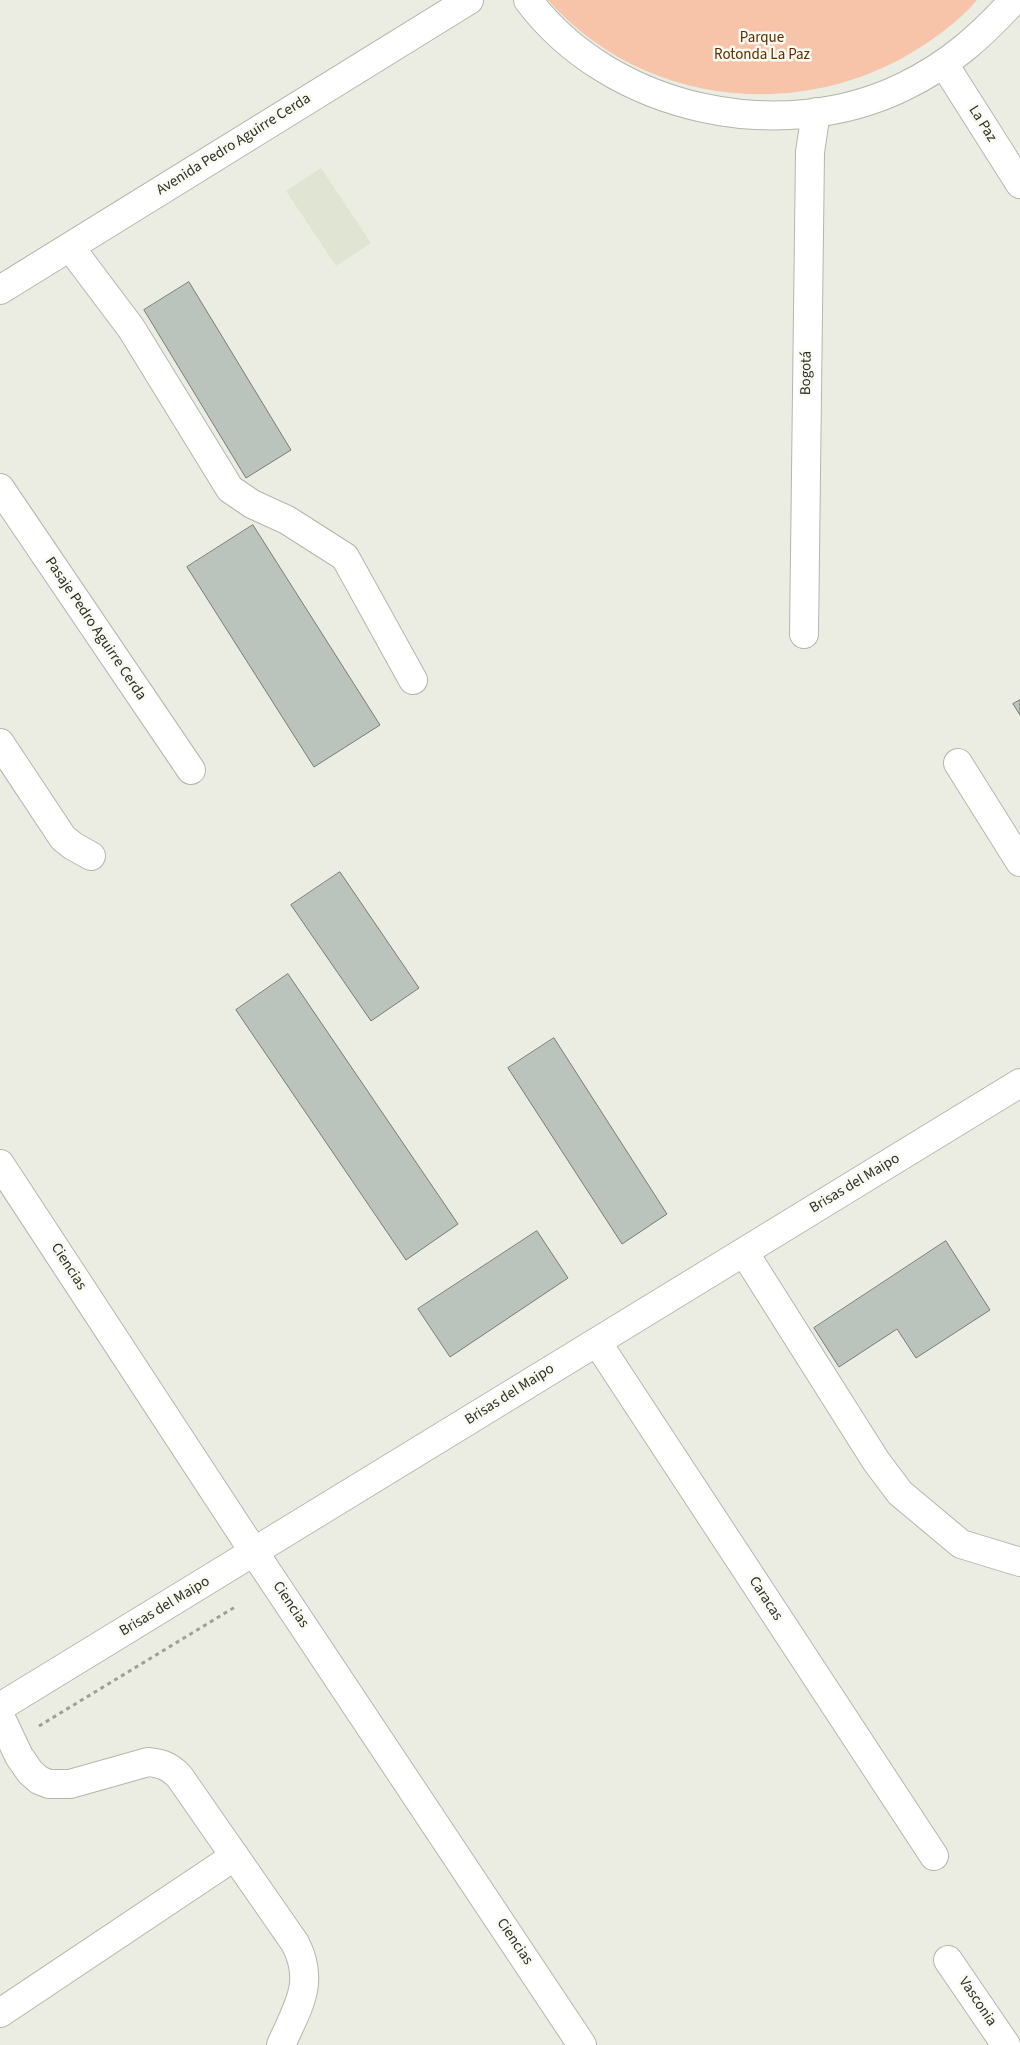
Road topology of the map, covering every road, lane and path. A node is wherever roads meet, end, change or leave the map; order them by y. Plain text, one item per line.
1 (469, 0) edge
2 (528, 0) edge
3 (1014, 0) edge
4 (944, 64) junction
5 (816, 112) junction
6 (1020, 184) edge
7 (70, 247) junction
8 (0, 290) edge
9 (0, 488) edge
10 (804, 634) dead end
11 (413, 680) dead end
12 (0, 743) edge
13 (958, 763) dead end
14 (191, 770) dead end
15 (91, 856) dead end
16 (1020, 862) edge
17 (1020, 1083) edge
18 (0, 1164) edge
19 (744, 1252) junction
20 (597, 1342) junction
21 (254, 1552) junction
22 (1020, 1562) edge
23 (235, 1607) dead end
24 (0, 1707) edge
25 (0, 1716) edge
26 (13, 1742) junction
27 (235, 1856) junction
28 (934, 1856) dead end
29 (948, 1960) dead end
30 (0, 2013) edge
31 (281, 2045) edge
32 (582, 2045) edge
33 (1006, 2045) edge

1 - 7 street, Avenida Pedro Aguirre Cerda
2 - 5 street
3 - 4 street
4 - 5 street
4 - 6 street, La Paz
5 - 10 street, Bogotá
7 - 8 street, Avenida Pedro Aguirre Cerda
7 - 11 street
9 - 14 street, Pasaje Pedro Aguirre Cerda
12 - 15 street
13 - 16 street
17 - 19 street, Brisas del Maipo
18 - 21 street, Ciencias
19 - 20 street, Brisas del Maipo
19 - 22 street
20 - 21 street, Brisas del Maipo
20 - 28 street, Caracas
21 - 24 street, Brisas del Maipo
21 - 32 street, Ciencias
23 - 26 path
25 - 26 street
26 - 27 street
27 - 30 street
27 - 31 street
29 - 33 street, Vasconia

